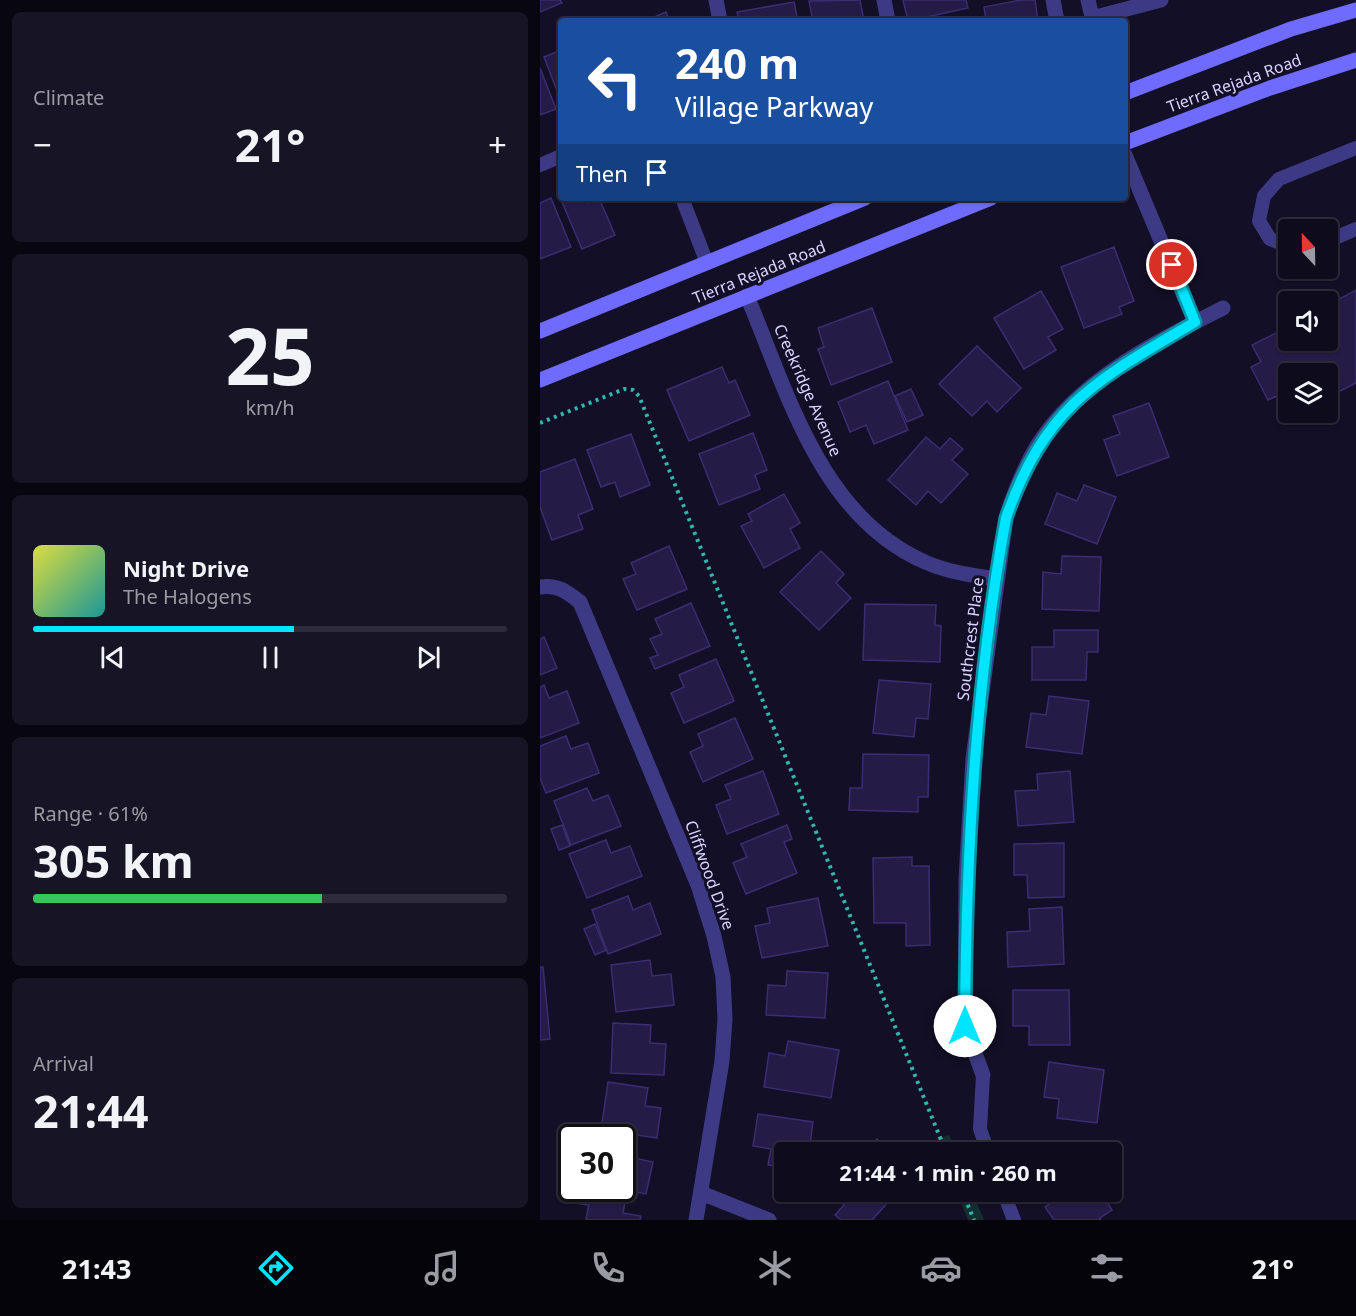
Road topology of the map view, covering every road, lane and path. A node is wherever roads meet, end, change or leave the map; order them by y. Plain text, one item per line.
1 (716, 0) edge
2 (884, 0) edge
3 (1053, 0) edge
4 (1088, 0) edge
5 (1161, 0) edge
6 (1356, 10) edge
7 (719, 18) edge
8 (887, 18) edge
9 (1056, 18) edge
10 (1092, 18) edge
11 (1099, 18) edge
12 (1356, 60) edge
13 (1128, 92) edge
14 (1128, 142) edge
15 (1356, 148) edge
16 (558, 157) edge
17 (1128, 162) edge
18 (540, 165) edge
19 (682, 201) edge
20 (858, 201) edge
21 (984, 201) edge
22 (1356, 229) edge
23 (1338, 237) edge
24 (1278, 243) edge
25 (707, 263) junction
26 (747, 296) junction
27 (1223, 308) dead end
28 (1195, 322) junction
29 (540, 331) edge
30 (540, 380) edge
31 (540, 423) edge
32 (996, 579) junction
33 (540, 587) edge
34 (983, 1074) joint
35 (942, 1142) edge
36 (984, 1142) edge
37 (701, 1193) junction
38 (967, 1202) edge
39 (1007, 1202) edge
40 (696, 1220) edge
41 (769, 1220) edge
42 (974, 1220) edge
43 (1014, 1220) edge

1 - 7 street
2 - 8 street
3 - 9 street
4 - 10 street
5 - 11 street
6 - 13 main road, Tierra Rejada Road
12 - 14 main road, Tierra Rejada Road
15 - 24 lane
16 - 18 lane
17 - 28 street
19 - 25 lane
20 - 25 main road, Tierra Rejada Road
21 - 26 main road, Tierra Rejada Road
22 - 23 lane
25 - 29 main road, Tierra Rejada Road
26 - 30 main road, Tierra Rejada Road
26 - 32 street, Creekridge Avenue
27 - 28 street, Southcrest Place
28 - 32 street, Southcrest Place
31 - 35 path
32 - 34 street, Southcrest Place
33 - 37 street, Cliffwood Drive
34 - 36 lane
37 - 40 street, Cliffwood Drive
37 - 41 street
38 - 42 path
39 - 43 lane

